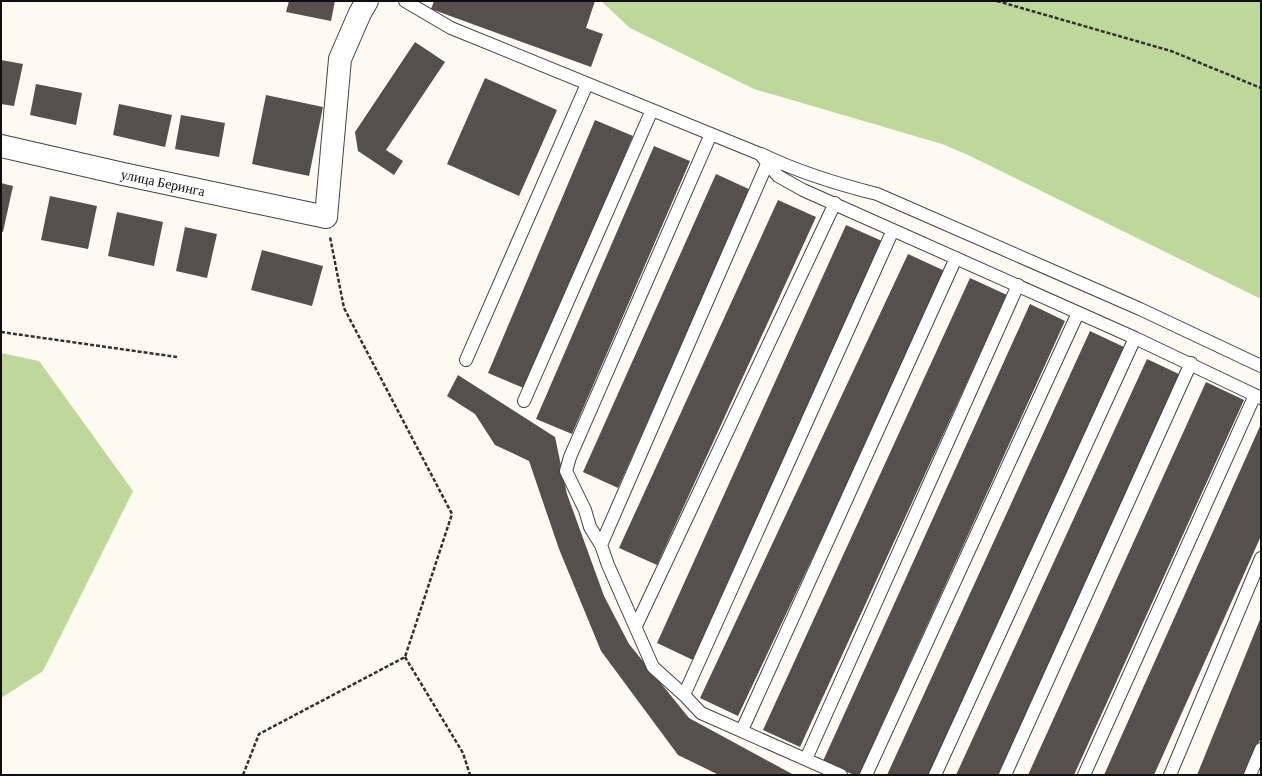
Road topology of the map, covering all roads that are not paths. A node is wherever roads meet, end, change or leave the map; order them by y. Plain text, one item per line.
1 (367, 1) edge
2 (405, 1) edge
3 (587, 84) junction
4 (652, 110) junction
5 (711, 134) junction
6 (1, 146) edge
7 (760, 154) junction
8 (767, 164) junction
9 (835, 204) junction
10 (893, 230) junction
11 (956, 258) junction
12 (1018, 285) junction
13 (1078, 313) junction
14 (1136, 338) junction
15 (466, 360) dead end
16 (1191, 363) junction
17 (1261, 366) edge
18 (1258, 396) edge
19 (524, 401) dead end
20 (601, 545) junction
21 (1261, 558) edge
22 (636, 626) junction
23 (684, 695) junction
24 (742, 730) junction
25 (1261, 748) edge
26 (806, 759) junction
27 (841, 775) edge
28 (866, 775) edge
29 (935, 775) edge
30 (1005, 775) edge
31 (1084, 775) edge
32 (1170, 775) edge
33 (1250, 775) edge

1 - 6 street, улица Беринга
2 - 3 lane
3 - 4 lane
3 - 15 lane
4 - 5 lane
4 - 19 lane
5 - 7 lane
5 - 20 lane
7 - 8 lane
7 - 17 lane
8 - 9 lane
8 - 20 lane
9 - 10 lane
9 - 22 lane
10 - 11 lane
10 - 23 lane
11 - 12 lane
11 - 24 lane
12 - 13 lane
12 - 26 lane
13 - 14 lane
13 - 28 lane
14 - 16 lane
14 - 29 lane
16 - 18 lane
16 - 30 lane
18 - 31 lane
20 - 22 lane
21 - 32 lane
22 - 23 lane
23 - 24 lane
24 - 26 lane
25 - 33 lane
26 - 27 lane

